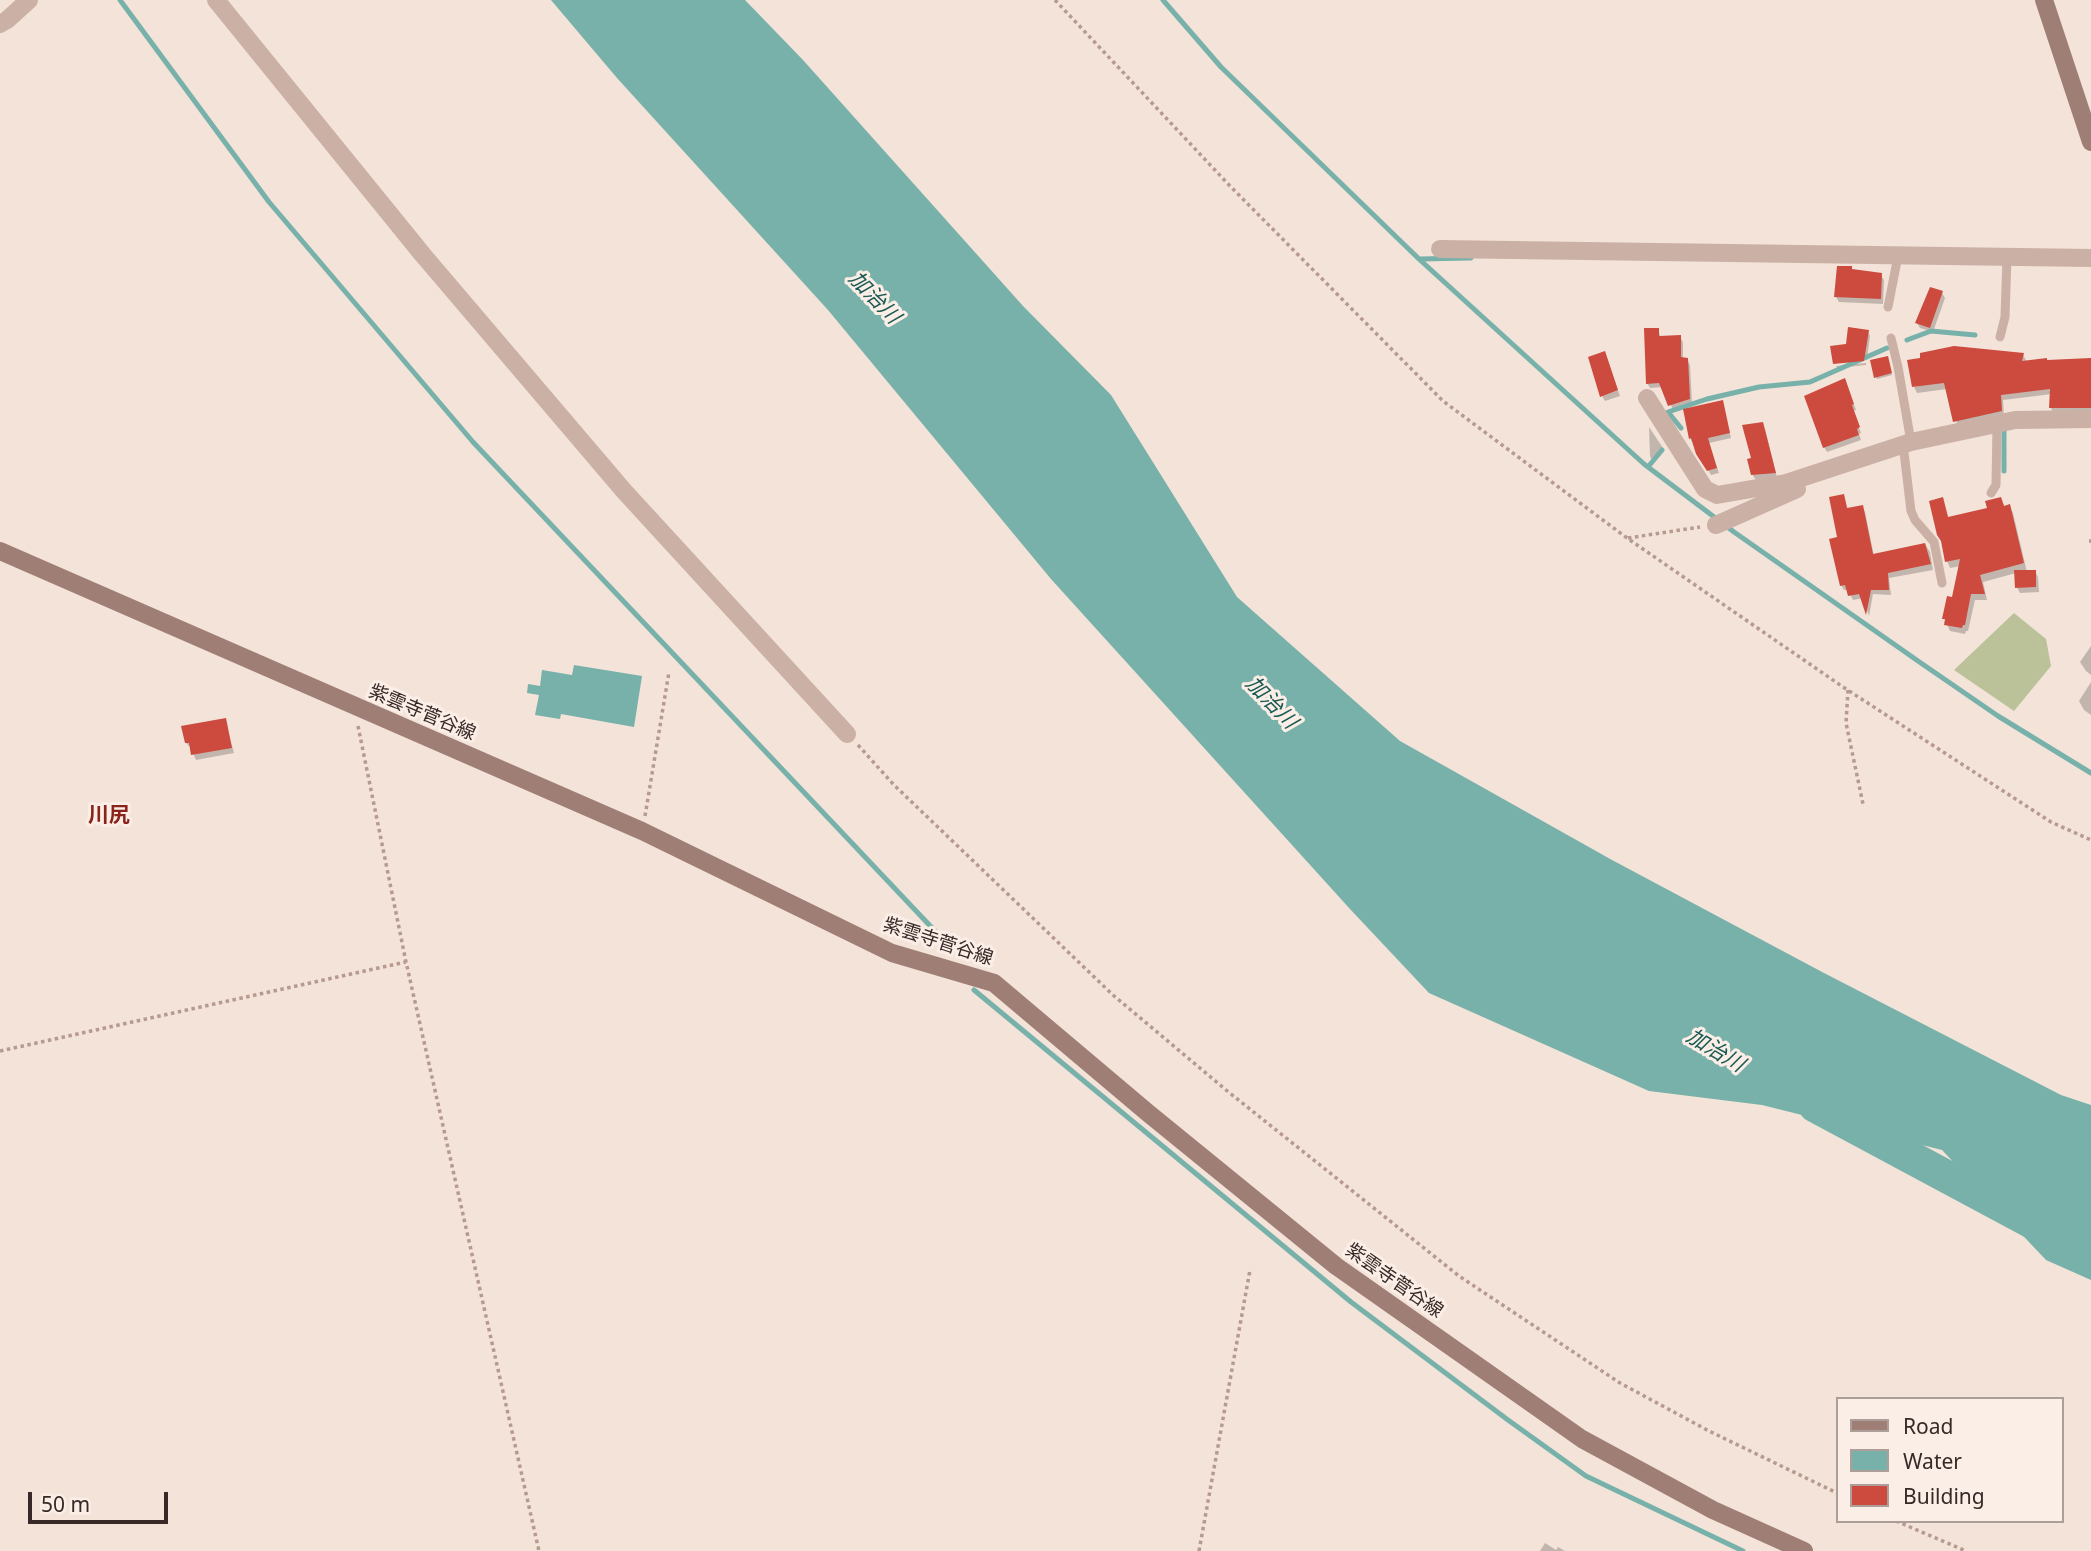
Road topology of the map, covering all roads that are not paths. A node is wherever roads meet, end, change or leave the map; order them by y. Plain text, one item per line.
1 (29, 0) edge
2 (216, 0) edge
3 (2044, 0) edge
4 (0, 24) edge
5 (2085, 107) edge
6 (2091, 142) edge
7 (1440, 249) dead end
8 (1898, 256) junction
9 (2007, 257) junction
10 (2091, 258) edge
11 (1888, 307) dead end
12 (2000, 337) dead end
13 (1891, 338) dead end
14 (1647, 398) dead end
15 (2091, 419) edge
16 (1997, 424) junction
17 (1907, 443) junction
18 (1813, 475) junction
19 (1991, 493) dead end
20 (1723, 522) road end
21 (0, 551) edge
22 (1942, 583) dead end
23 (847, 734) road end
24 (1804, 1551) edge

1 - 4 street
2 - 23 street
3 - 5 main road
5 - 6 main road
7 - 8 street
8 - 9 street
8 - 11 lane
9 - 10 street
9 - 12 lane
13 - 17 lane
14 - 18 street
15 - 16 street
16 - 17 street
16 - 19 lane
17 - 18 street
17 - 22 lane
18 - 20 street
21 - 24 main road, 紫雲寺菅谷線

